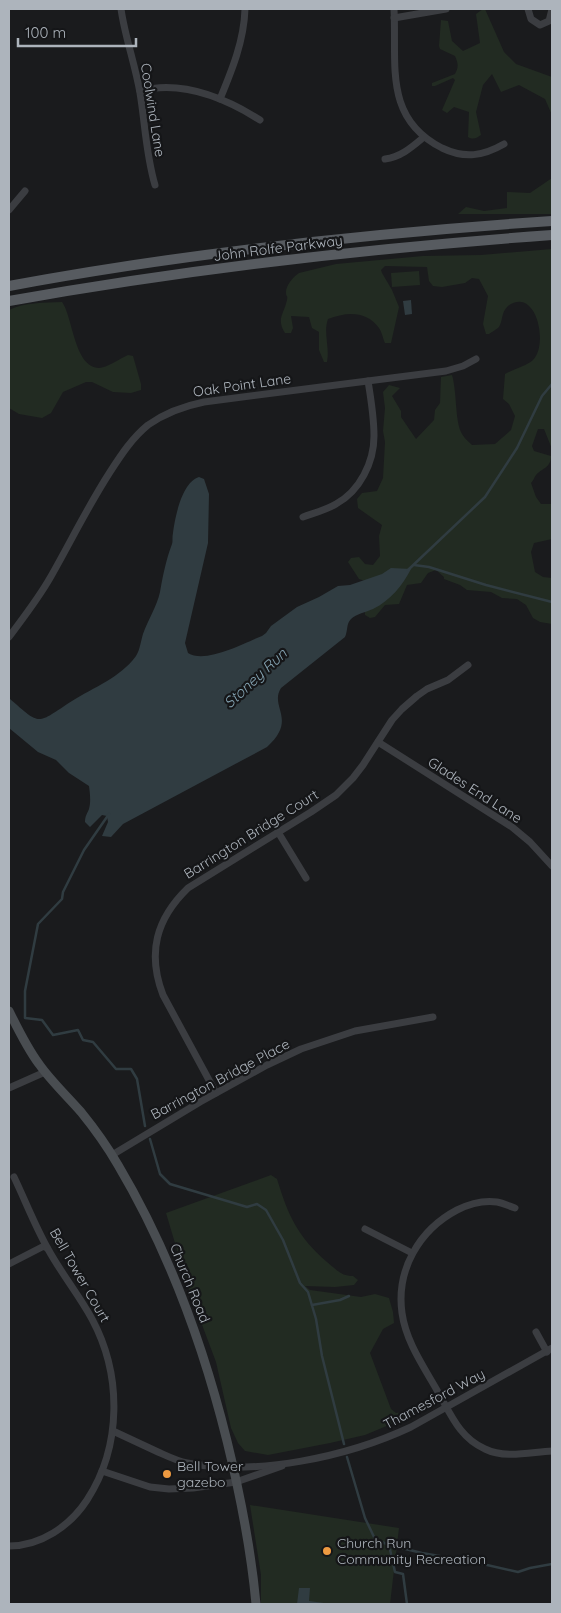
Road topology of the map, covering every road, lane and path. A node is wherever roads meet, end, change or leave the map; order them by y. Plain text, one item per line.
1 (121, 9) edge
2 (245, 9) edge
3 (394, 9) edge
4 (446, 9) edge
5 (528, 9) edge
6 (552, 9) edge
7 (394, 18) junction
8 (140, 90) junction
9 (220, 99) junction
10 (260, 120) dead end
11 (424, 137) junction
12 (504, 144) dead end
13 (385, 159) dead end
14 (155, 185) dead end
15 (25, 192) dead end
16 (9, 210) edge
17 (552, 221) edge
18 (552, 235) edge
19 (9, 286) edge
20 (9, 301) edge
21 (476, 359) dead end
22 (368, 381) junction
23 (303, 517) dead end
24 (9, 637) edge
25 (468, 665) dead end
26 (378, 742) junction
27 (278, 832) junction
28 (552, 866) edge
29 (306, 878) dead end
30 (9, 1011) edge
31 (433, 1017) dead end
32 (45, 1072) junction
33 (9, 1088) edge
34 (216, 1093) junction
35 (112, 1155) junction
36 (14, 1176) dead end
37 (515, 1208) dead end
38 (365, 1229) dead end
39 (47, 1248) junction
40 (412, 1253) junction
41 (9, 1264) edge
42 (536, 1332) dead end
43 (549, 1350) edge
44 (446, 1408) junction
45 (113, 1431) junction
46 (552, 1451) edge
47 (292, 1462) junction
48 (233, 1468) junction
49 (102, 1471) junction
50 (236, 1482) junction
51 (9, 1546) edge
52 (256, 1604) edge

1 - 8 street, Coolwind Lane
2 - 9 street
3 - 7 street
4 - 7 street
5 - 6 street
7 - 11 street
8 - 9 street
8 - 14 street, Coolwind Lane
9 - 10 street
11 - 12 street
11 - 13 street
15 - 16 street
17 - 19 main road, John Rolfe Parkway
18 - 20 main road, John Rolfe Parkway
21 - 22 street, Oak Point Lane
22 - 23 street
22 - 24 street, Oak Point Lane
25 - 26 street, Barrington Bridge Court
26 - 27 street, Barrington Bridge Court
26 - 28 street, Glades End Lane
27 - 29 street
27 - 34 street, Barrington Bridge Court
30 - 32 main road, Church Road
31 - 34 street, Barrington Bridge Place
32 - 33 street
32 - 35 main road, Church Road
34 - 35 street, Barrington Bridge Place
35 - 48 main road, Church Road
36 - 39 street, Bell Tower Court
37 - 40 street
38 - 40 street
39 - 41 street
39 - 45 street, Bell Tower Court
40 - 44 street
42 - 43 street
43 - 44 street, Thamesford Way
44 - 46 street
44 - 47 street, Thamesford Way
45 - 48 street, Thamesford Way
45 - 49 street, Bell Tower Court
47 - 48 street, Thamesford Way
47 - 50 street, Thamesford Way
48 - 50 main road, Church Road
49 - 50 street, Thamesford Way
49 - 51 street, Bell Tower Court
50 - 52 main road, Church Road

